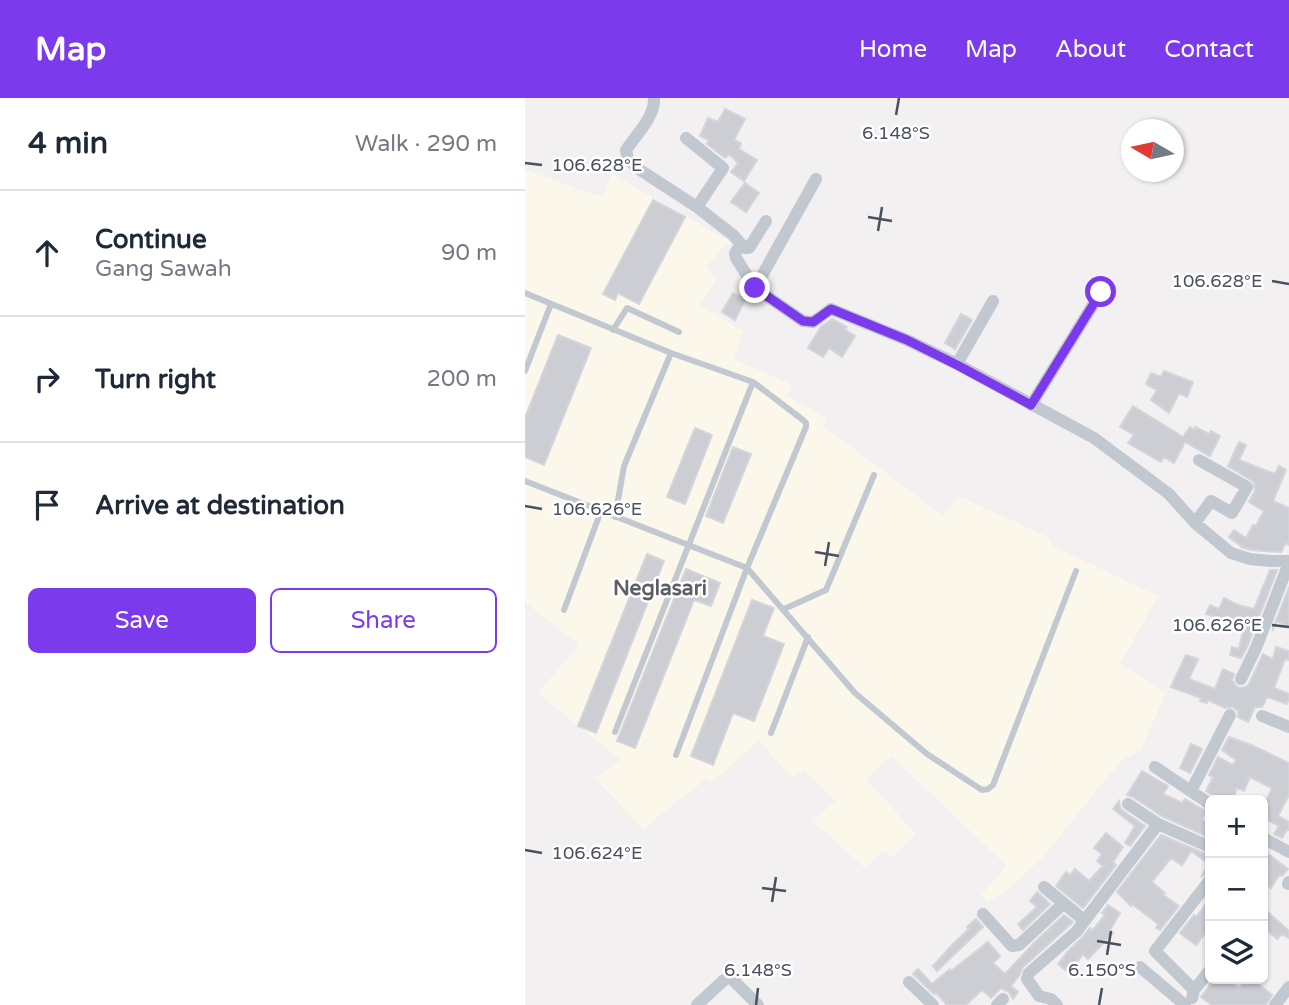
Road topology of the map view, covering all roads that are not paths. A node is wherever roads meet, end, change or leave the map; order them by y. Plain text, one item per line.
1 (654, 98) edge
2 (686, 138) dead end
3 (816, 179) dead end
4 (697, 207) junction
5 (766, 221) dead end
6 (741, 244) junction
7 (755, 288) junction
8 (1101, 292) dead end
9 (525, 293) edge
10 (993, 301) dead end
11 (551, 304) junction
12 (613, 330) junction
13 (680, 332) dead end
14 (671, 353) junction
15 (957, 365) junction
16 (525, 371) edge
17 (753, 382) junction
18 (1031, 405) junction
19 (1199, 460) dead end
20 (874, 475) dead end
21 (525, 481) edge
22 (601, 511) junction
23 (615, 517) junction
24 (1195, 523) junction
25 (688, 545) junction
26 (1289, 562) edge
27 (747, 568) junction
28 (1076, 572) dead end
29 (784, 609) junction
30 (564, 610) dead end
31 (808, 637) junction
32 (1241, 679) dead end
33 (1230, 715) dead end
34 (1262, 716) dead end
35 (1289, 727) edge
36 (615, 732) dead end
37 (771, 733) dead end
38 (676, 755) dead end
39 (1156, 767) dead end
40 (1191, 791) junction
41 (1205, 801) edge
42 (1128, 804) dead end
43 (1159, 824) junction
44 (1268, 841) edge
45 (1205, 845) edge
46 (1289, 852) edge
47 (1205, 886) edge
48 (1044, 887) dead end
49 (1063, 904) junction
50 (983, 914) dead end
51 (1084, 920) junction
52 (1140, 967) dead end
53 (1205, 976) edge
54 (909, 982) dead end
55 (1289, 988) edge
56 (1194, 990) junction
57 (697, 1005) edge
58 (758, 1005) edge
59 (933, 1005) edge
60 (1058, 1005) edge
61 (1185, 1005) edge
62 (1191, 1005) edge
63 (1275, 1005) edge

1 - 4 street
2 - 4 street
3 - 7 street
4 - 6 street
5 - 6 street
6 - 7 street
7 - 15 street
8 - 18 street
9 - 11 lane
10 - 15 street
11 - 12 lane
11 - 16 lane
12 - 13 lane
12 - 14 lane
14 - 17 lane
14 - 23 lane
15 - 18 street
17 - 25 lane
17 - 27 lane
18 - 24 street
19 - 24 street
20 - 29 lane
21 - 22 lane
22 - 23 lane
22 - 30 lane
23 - 25 lane
24 - 26 street
25 - 27 lane
25 - 36 lane
26 - 32 street
27 - 29 lane
27 - 38 lane
28 - 31 lane
29 - 31 lane
31 - 37 lane
33 - 40 street
34 - 35 street
39 - 40 street
40 - 41 street
42 - 43 street
43 - 45 street
43 - 51 street
44 - 46 street
47 - 56 street
48 - 49 street
49 - 50 street
49 - 51 street
51 - 60 street
52 - 61 street
53 - 56 street
54 - 59 street
55 - 63 street
56 - 62 street
57 - 58 street

